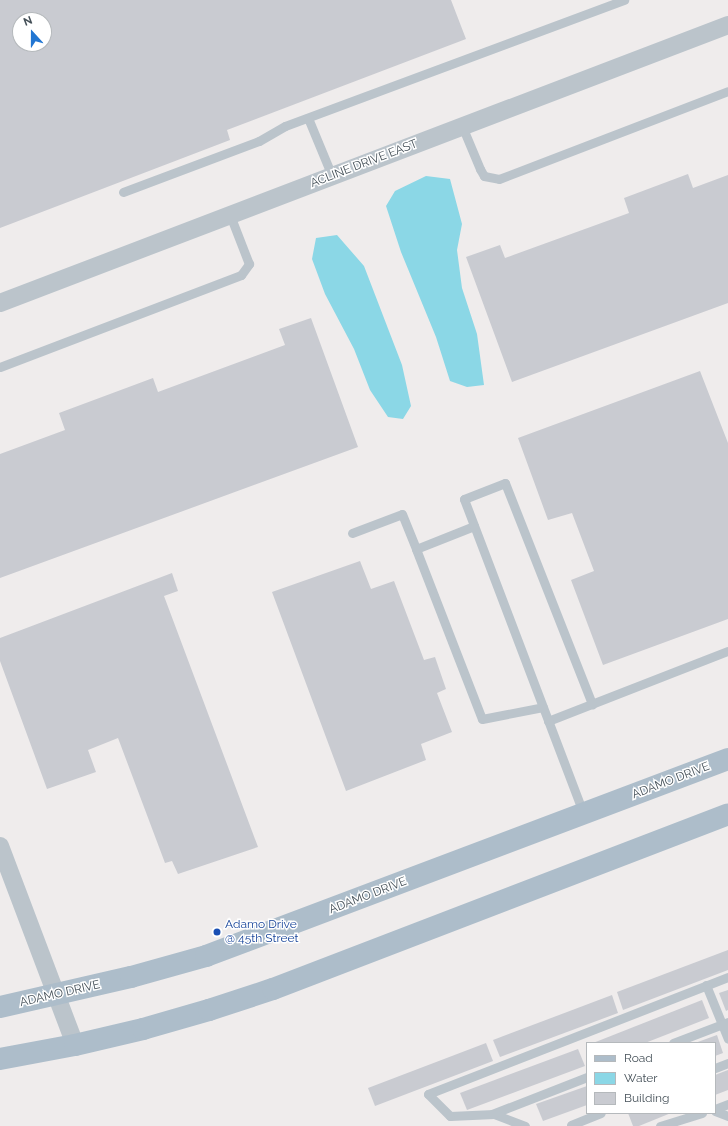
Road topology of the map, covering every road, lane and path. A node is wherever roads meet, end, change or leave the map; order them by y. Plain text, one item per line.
1 (624, 0) edge
2 (728, 25) edge
3 (728, 91) edge
4 (308, 118) junction
5 (462, 126) junction
6 (332, 176) junction
7 (123, 192) dead end
8 (230, 215) junction
9 (0, 303) edge
10 (0, 367) edge
11 (474, 526) junction
12 (352, 534) dead end
13 (416, 549) junction
14 (728, 651) edge
15 (592, 704) junction
16 (543, 707) junction
17 (548, 721) junction
18 (728, 759) edge
19 (584, 814) junction
20 (728, 814) edge
21 (0, 846) edge
22 (728, 977) edge
23 (706, 986) junction
24 (56, 996) junction
25 (0, 1007) edge
26 (725, 1023) edge
27 (728, 1039) edge
28 (676, 1042) edge
29 (75, 1045) junction
30 (0, 1059) edge
31 (728, 1063) edge
32 (716, 1068) edge
33 (586, 1077) edge
34 (728, 1104) edge
35 (716, 1110) edge
36 (716, 1110) edge
37 (492, 1114) junction
38 (599, 1114) edge
39 (699, 1114) edge
40 (728, 1116) edge
41 (525, 1126) edge
42 (571, 1126) edge
43 (660, 1126) edge

1 - 4 lane
2 - 5 street, ACLINE DRIVE EAST
3 - 5 lane
4 - 6 lane
4 - 7 lane
5 - 6 street, ACLINE DRIVE EAST
6 - 8 street, ACLINE DRIVE EAST
8 - 9 street, ACLINE DRIVE EAST
8 - 10 lane
11 - 13 lane
11 - 15 lane
11 - 16 lane
12 - 13 lane
13 - 16 lane
14 - 15 lane
15 - 17 lane
16 - 17 lane
17 - 19 lane
18 - 19 main road, ADAMO DRIVE
19 - 24 main road, ADAMO DRIVE
20 - 29 main road
21 - 24 street
22 - 23 lane
23 - 26 lane
23 - 37 lane
24 - 25 main road, ADAMO DRIVE
24 - 29 street
26 - 27 lane
26 - 28 lane
29 - 30 main road
31 - 32 lane
33 - 37 lane
34 - 35 lane
36 - 40 lane
37 - 41 lane
38 - 42 lane
39 - 43 lane

